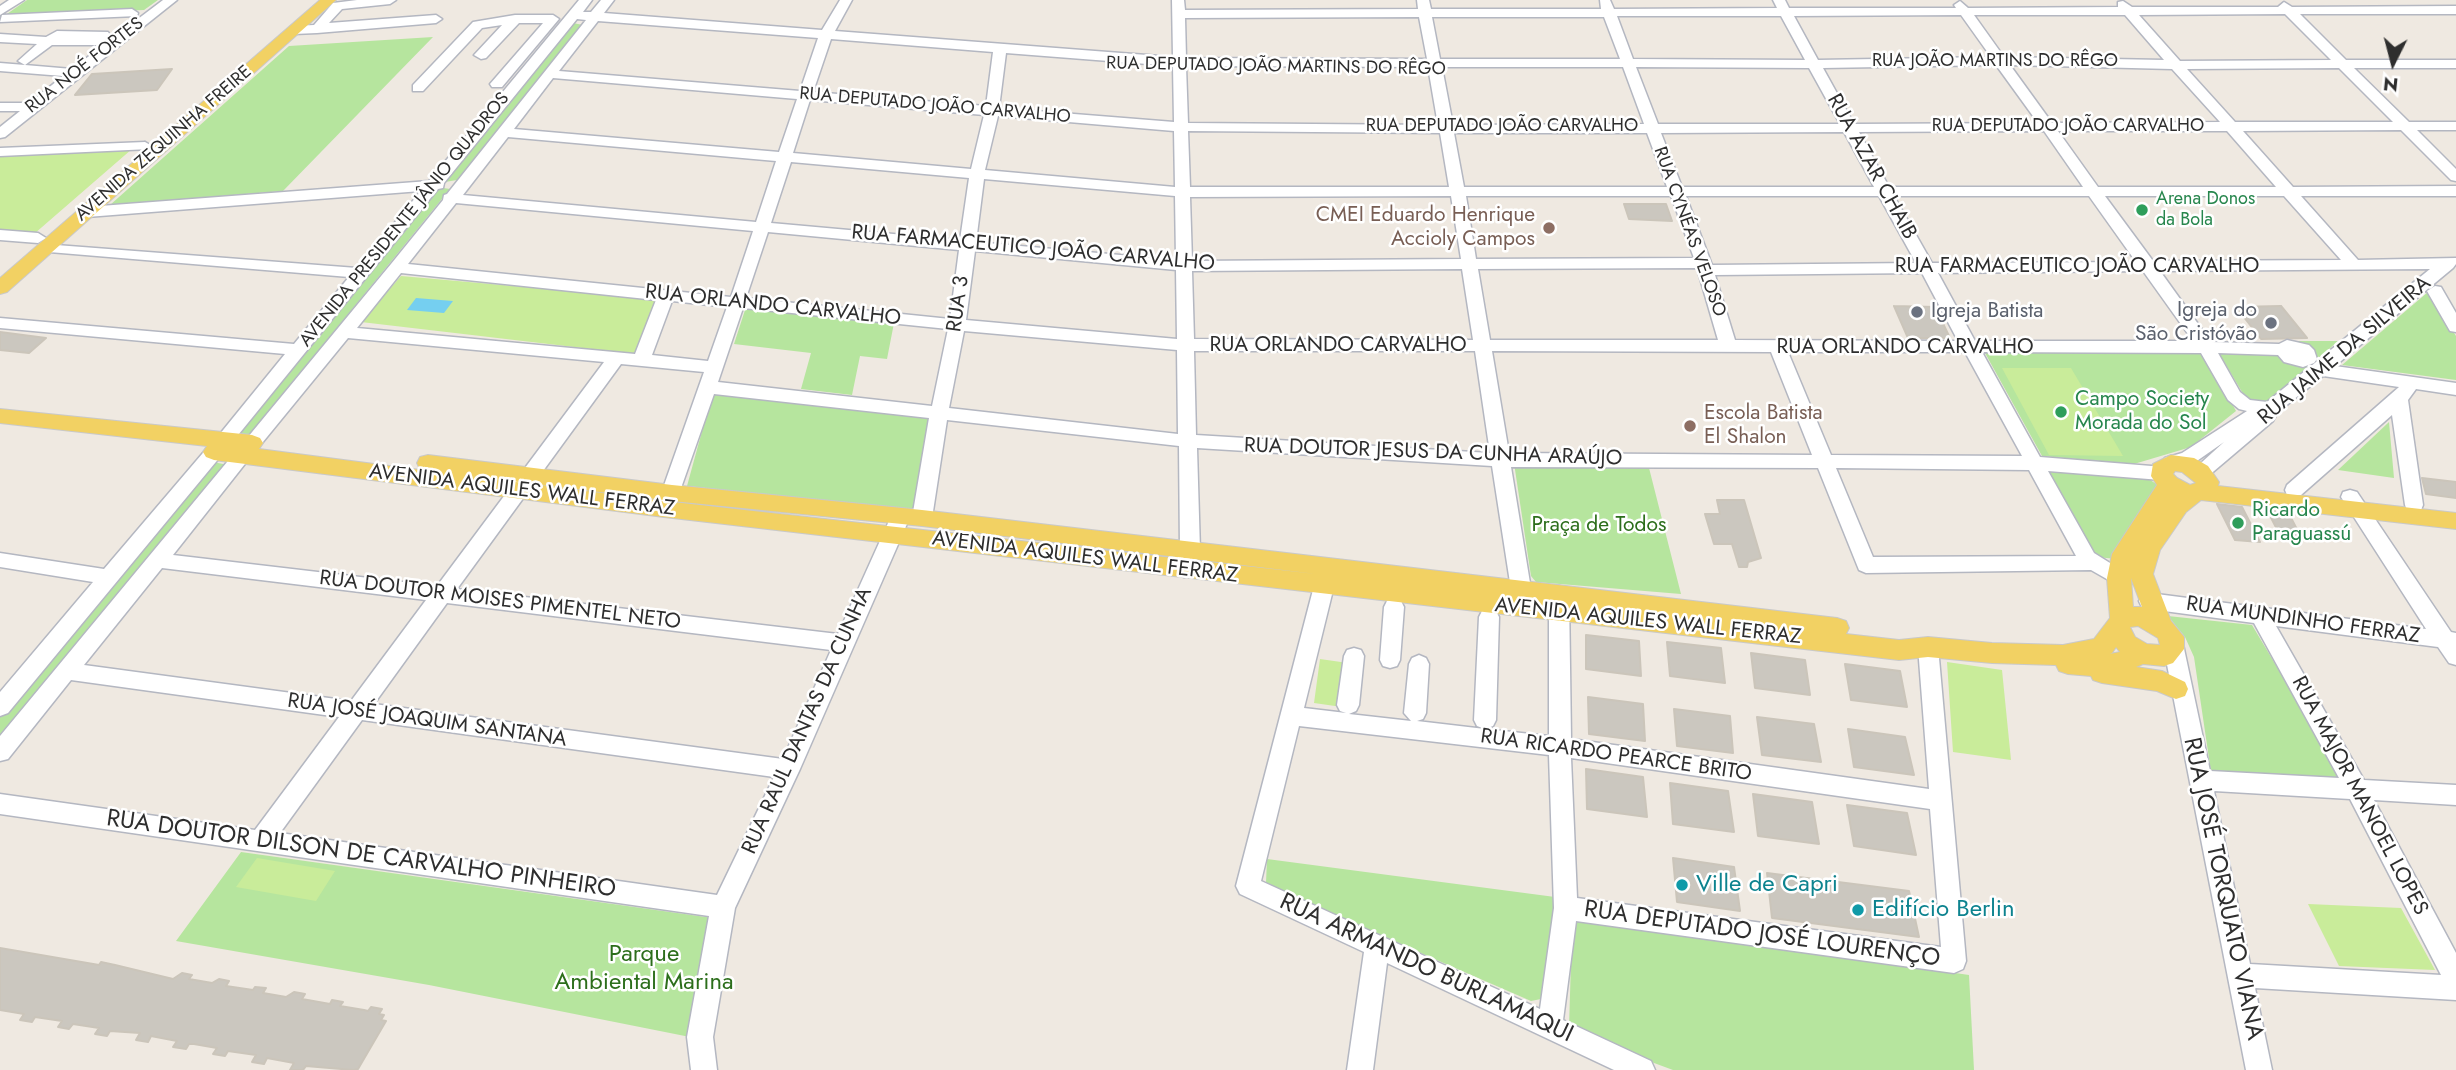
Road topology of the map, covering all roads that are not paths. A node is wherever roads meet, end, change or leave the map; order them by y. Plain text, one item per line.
1 (18, 0) edge
2 (171, 0) edge
3 (314, 0) edge
4 (329, 0) edge
5 (390, 0) edge
6 (586, 0) edge
7 (608, 0) edge
8 (846, 0) edge
9 (2124, 5) edge
10 (1424, 6) edge
11 (1606, 6) edge
12 (1781, 6) edge
13 (1960, 6) edge
14 (2276, 6) edge
15 (1178, 7) edge
16 (2456, 10) edge
17 (132, 13) dead end
18 (1, 15) edge
19 (81, 16) junction
20 (571, 18) junction
21 (436, 19) dead end
22 (515, 19) junction
23 (553, 19) junction
24 (593, 19) junction
25 (317, 29) junction
26 (63, 34) junction
27 (0, 38) edge
28 (824, 38) junction
29 (278, 39) junction
30 (98, 40) junction
31 (115, 40) junction
32 (49, 41) junction
33 (999, 53) junction
34 (481, 55) dead end
35 (0, 58) edge
36 (25, 61) junction
37 (2343, 64) junction
38 (2456, 64) edge
39 (2003, 65) junction
40 (2177, 65) junction
41 (1179, 66) junction
42 (0, 67) edge
43 (1435, 67) junction
44 (1628, 67) junction
45 (1815, 67) junction
46 (71, 69) junction
47 (549, 74) junction
48 (497, 84) dead end
49 (418, 88) dead end
50 (804, 95) junction
51 (0, 107) edge
52 (34, 107) junction
53 (992, 111) junction
54 (1650, 126) junction
55 (2231, 126) junction
56 (2405, 126) junction
57 (2456, 126) edge
58 (1180, 127) junction
59 (1847, 127) junction
60 (2049, 127) junction
61 (1447, 129) junction
62 (502, 132) junction
63 (0, 134) edge
64 (145, 146) junction
65 (0, 152) edge
66 (783, 158) junction
67 (977, 174) junction
68 (2456, 177) edge
69 (433, 185) junction
70 (454, 191) junction
71 (2456, 191) edge
72 (1182, 192) junction
73 (1884, 192) junction
74 (2289, 192) junction
75 (1458, 193) junction
76 (1675, 193) junction
77 (2096, 193) junction
78 (87, 212) junction
79 (762, 225) junction
80 (0, 235) edge
81 (43, 242) junction
82 (967, 245) junction
83 (2452, 260) edge
84 (1469, 262) junction
85 (1184, 265) junction
86 (1704, 266) junction
87 (2355, 266) junction
88 (1927, 267) junction
89 (2148, 267) junction
90 (397, 268) junction
91 (0, 271) edge
92 (360, 273) junction
93 (0, 288) edge
94 (2427, 290) junction
95 (2456, 293) edge
96 (666, 295) junction
97 (737, 302) junction
98 (0, 323) edge
99 (957, 325) junction
100 (2456, 327) edge
101 (343, 332) junction
102 (1186, 345) junction
103 (1483, 346) junction
104 (1728, 347) junction
105 (2206, 347) junction
106 (1778, 348) junction
107 (1971, 348) junction
108 (298, 350) junction
109 (2283, 350) dead end
110 (616, 358) junction
111 (641, 361) junction
112 (714, 367) junction
113 (2320, 370) junction
114 (2412, 383) junction
115 (708, 387) junction
116 (2456, 389) edge
117 (2234, 396) junction
118 (2399, 399) junction
119 (2270, 409) junction
120 (939, 413) junction
121 (0, 416) edge
122 (2244, 419) junction
123 (0, 431) edge
124 (1187, 441) junction
125 (219, 446) junction
126 (248, 449) junction
127 (1501, 460) junction
128 (1826, 463) junction
129 (2033, 463) junction
130 (2167, 473) junction
131 (526, 483) junction
132 (2200, 484) junction
133 (2294, 490) junction
134 (668, 501) junction
135 (2354, 503) junction
136 (2414, 505) junction
137 (2456, 510) edge
138 (2456, 521) edge
139 (904, 523) junction
140 (0, 560) edge
141 (156, 560) junction
142 (1187, 560) junction
143 (2091, 563) junction
144 (107, 577) junction
145 (2119, 578) junction
146 (1324, 586) junction
147 (1521, 589) junction
148 (445, 594) junction
149 (2149, 601) junction
150 (1560, 602) junction
151 (1394, 607) dead end
152 (2260, 615) junction
153 (1489, 617) dead end
154 (2120, 623) junction
155 (2167, 634) junction
156 (844, 643) junction
157 (2452, 646) edge
158 (1928, 647) junction
159 (1992, 653) junction
160 (2146, 655) junction
161 (1354, 656) dead end
162 (1390, 660) dead end
163 (2047, 662) junction
164 (1419, 664) dead end
165 (65, 671) junction
166 (2180, 698) junction
167 (1348, 705) dead end
168 (0, 707) edge
169 (358, 712) junction
170 (1415, 713) dead end
171 (1292, 716) junction
172 (1485, 720) dead end
173 (1560, 747) junction
174 (0, 752) edge
175 (789, 769) junction
176 (2200, 780) junction
177 (2357, 789) junction
178 (2456, 796) edge
179 (1941, 801) junction
180 (0, 804) edge
181 (262, 839) junction
182 (723, 907) junction
183 (1566, 908) junction
184 (1377, 945) junction
185 (2241, 975) junction
186 (2456, 978) edge
187 (2456, 988) edge
188 (1550, 1027) junction
189 (704, 1070) edge
190 (1360, 1070) edge
191 (1642, 1070) edge
192 (2259, 1070) edge

1 - 18 street
2 - 31 street, RUA NOÉ FORTES
3 - 29 main road, AVENIDA ZEQUINHA FREIRE
4 - 29 main road, AVENIDA ZEQUINHA FREIRE
5 - 25 street
6 - 20 street, AVENIDA PRESIDENTE JÂNIO QUADROS
7 - 24 street, AVENIDA PRESIDENTE JÂNIO QUADROS
8 - 28 street
9 - 13 street
9 - 14 street
9 - 40 street
10 - 11 street
10 - 15 street
10 - 43 street
11 - 12 street
11 - 44 street, RUA CYNÉAS VELOSO
12 - 13 street
12 - 45 street, RUA AZAR CHAIB
13 - 39 street
14 - 16 street
14 - 37 street
15 - 41 street
17 - 19 street
18 - 19 street
19 - 26 street
20 - 23 street, RUA DEPUTADO JOÃO MARTINS DO RÊGO
20 - 24 street, RUA DEPUTADO JOÃO MARTINS DO RÊGO
20 - 69 street, AVENIDA PRESIDENTE JÂNIO QUADROS
21 - 25 street
22 - 23 street, RUA DEPUTADO JOÃO MARTINS DO RÊGO
22 - 34 street
22 - 49 street, RUA DEPUTADO JOÃO MARTINS DO RÊGO
23 - 48 street
24 - 28 street, RUA DEPUTADO JOÃO MARTINS DO RÊGO
24 - 47 street, AVENIDA PRESIDENTE JÂNIO QUADROS
25 - 29 street
26 - 30 street
26 - 32 street
27 - 32 street
28 - 33 street, RUA DEPUTADO JOÃO MARTINS DO RÊGO
28 - 50 street
29 - 64 main road, AVENIDA ZEQUINHA FREIRE
29 - 78 main road, AVENIDA ZEQUINHA FREIRE
30 - 31 street
30 - 32 street
31 - 46 street, RUA NOÉ FORTES
32 - 36 street
33 - 41 street, RUA DEPUTADO JOÃO MARTINS DO RÊGO
33 - 53 street, RUA 3
35 - 36 street
36 - 46 street
37 - 38 street, RUA JOÃO MARTINS DO RÊGO
37 - 40 street, RUA JOÃO MARTINS DO RÊGO
37 - 56 street
39 - 40 street, RUA JOÃO MARTINS DO RÊGO
39 - 45 street, RUA JOÃO MARTINS DO RÊGO
39 - 60 street
40 - 55 street
41 - 43 street, RUA DEPUTADO JOÃO MARTINS DO RÊGO
41 - 58 street
42 - 46 street
43 - 44 street, RUA DEPUTADO JOÃO MARTINS DO RÊGO
43 - 61 street
44 - 45 street, RUA DEPUTADO JOÃO MARTINS DO RÊGO
44 - 54 street, RUA CYNÉAS VELOSO
45 - 59 street, RUA AZAR CHAIB
46 - 52 street, RUA NOÉ FORTES
47 - 50 street, RUA DEPUTADO JOÃO CARVALHO
47 - 62 street, AVENIDA PRESIDENTE JÂNIO QUADROS
50 - 53 street, RUA DEPUTADO JOÃO CARVALHO
50 - 66 street
51 - 52 street
52 - 63 street, RUA NOÉ FORTES
53 - 58 street, RUA DEPUTADO JOÃO CARVALHO
53 - 67 street, RUA 3
54 - 59 street, RUA DEPUTADO JOÃO CARVALHO
54 - 61 street, RUA DEPUTADO JOÃO CARVALHO
54 - 76 street, RUA CYNÉAS VELOSO
55 - 56 street, RUA DEPUTADO JOÃO CARVALHO
55 - 60 street, RUA DEPUTADO JOÃO CARVALHO
55 - 74 street
56 - 57 street, RUA DEPUTADO JOÃO CARVALHO
56 - 68 street
58 - 61 street, RUA DEPUTADO JOÃO CARVALHO
58 - 72 street
59 - 60 street, RUA DEPUTADO JOÃO CARVALHO
59 - 73 street, RUA AZAR CHAIB
60 - 77 street
61 - 75 street
62 - 66 street
62 - 70 street, AVENIDA PRESIDENTE JÂNIO QUADROS
64 - 65 street
64 - 81 main road, AVENIDA ZEQUINHA FREIRE
66 - 67 street
66 - 79 street
67 - 72 street
67 - 82 street, RUA 3
69 - 70 street, RUA FARMACEUTICO JOÃO CARVALHO
69 - 78 street
69 - 92 street, AVENIDA PRESIDENTE JÂNIO QUADROS
70 - 79 street, RUA FARMACEUTICO JOÃO CARVALHO
70 - 90 street, AVENIDA PRESIDENTE JÂNIO QUADROS
71 - 74 street
72 - 75 street
72 - 85 street
73 - 76 street
73 - 77 street
73 - 88 street, RUA AZAR CHAIB
74 - 77 street
74 - 87 street
75 - 76 street
75 - 84 street
76 - 86 street, RUA CYNÉAS VELOSO
77 - 89 street
78 - 81 main road, AVENIDA ZEQUINHA FREIRE
79 - 82 street, RUA FARMACEUTICO JOÃO CARVALHO
79 - 97 street
80 - 81 street
81 - 91 main road, AVENIDA ZEQUINHA FREIRE
81 - 92 street
81 - 93 main road, AVENIDA ZEQUINHA FREIRE
82 - 85 street, RUA FARMACEUTICO JOÃO CARVALHO
82 - 99 street, RUA 3
83 - 87 street, RUA FARMACEUTICO JOÃO CARVALHO
83 - 94 street, RUA JAIME DA SILVEIRA
84 - 85 street, RUA FARMACEUTICO JOÃO CARVALHO
84 - 86 street, RUA FARMACEUTICO JOÃO CARVALHO
84 - 103 street
85 - 102 street
86 - 88 street, RUA FARMACEUTICO JOÃO CARVALHO
86 - 104 street, RUA CYNÉAS VELOSO
87 - 89 street, RUA FARMACEUTICO JOÃO CARVALHO
88 - 89 street, RUA FARMACEUTICO JOÃO CARVALHO
88 - 107 street, RUA AZAR CHAIB
89 - 105 street
90 - 96 street, RUA ORLANDO CARVALHO
90 - 101 street, AVENIDA PRESIDENTE JÂNIO QUADROS
92 - 108 street, AVENIDA PRESIDENTE JÂNIO QUADROS
94 - 95 street
94 - 100 street
94 - 113 street, RUA JAIME DA SILVEIRA
96 - 97 street, RUA ORLANDO CARVALHO
96 - 111 street
97 - 99 street, RUA ORLANDO CARVALHO
97 - 112 street
98 - 108 street
99 - 102 street, RUA ORLANDO CARVALHO
99 - 120 street, RUA 3
101 - 110 street
101 - 126 street, AVENIDA PRESIDENTE JÂNIO QUADROS
102 - 103 street, RUA ORLANDO CARVALHO
102 - 124 street
103 - 104 street, RUA ORLANDO CARVALHO
103 - 127 street
104 - 106 street, RUA ORLANDO CARVALHO
105 - 107 street, RUA ORLANDO CARVALHO
105 - 109 street, RUA ORLANDO CARVALHO
105 - 117 street
106 - 107 street, RUA ORLANDO CARVALHO
106 - 128 street
107 - 129 street, RUA AZAR CHAIB
108 - 125 street, AVENIDA PRESIDENTE JÂNIO QUADROS
110 - 111 street
110 - 131 street
111 - 112 street
112 - 115 street
113 - 114 street
113 - 119 street, RUA JAIME DA SILVEIRA
114 - 116 street
114 - 118 street
115 - 120 street, RUA DOUTOR JESUS DA CUNHA ARAÚJO
115 - 134 street
117 - 119 street
117 - 122 street
118 - 133 street
118 - 136 street
119 - 122 street
119 - 132 street, RUA JAIME DA SILVEIRA
120 - 124 street, RUA DOUTOR JESUS DA CUNHA ARAÚJO
120 - 139 street, RUA 3
121 - 125 main road
122 - 130 street
123 - 125 main road
124 - 127 street, RUA DOUTOR JESUS DA CUNHA ARAÚJO
124 - 142 street
125 - 126 main road, AVENIDA AQUILES WALL FERRAZ
125 - 144 street, AVENIDA PRESIDENTE JÂNIO QUADROS
126 - 131 main road, AVENIDA AQUILES WALL FERRAZ
126 - 141 street, AVENIDA PRESIDENTE JÂNIO QUADROS
127 - 128 street, RUA DOUTOR JESUS DA CUNHA ARAÚJO
127 - 147 street
128 - 129 street, RUA DOUTOR JESUS DA CUNHA ARAÚJO
128 - 143 street
129 - 130 street, RUA DOUTOR JESUS DA CUNHA ARAÚJO
129 - 143 street, RUA AZAR CHAIB
130 - 132 main road
130 - 145 main road
131 - 134 main road, AVENIDA AQUILES WALL FERRAZ
131 - 148 street
132 - 133 main road
132 - 135 main road
132 - 149 main road, RUA JAIME DA SILVEIRA
133 - 135 main road
134 - 139 main road, AVENIDA AQUILES WALL FERRAZ
135 - 136 main road
135 - 138 main road
135 - 157 street
136 - 137 main road
139 - 142 main road, AVENIDA AQUILES WALL FERRAZ
139 - 142 main road, AVENIDA AQUILES WALL FERRAZ
139 - 156 street, RUA RAUL DANTAS DA CUNHA
140 - 144 street
141 - 148 street, RUA DOUTOR MOISES PIMENTEL NETO
141 - 165 street, AVENIDA PRESIDENTE JÂNIO QUADROS
142 - 146 main road, AVENIDA AQUILES WALL FERRAZ
142 - 147 main road, AVENIDA AQUILES WALL FERRAZ
143 - 145 street
144 - 168 street, AVENIDA PRESIDENTE JÂNIO QUADROS
145 - 154 main road
146 - 150 main road, AVENIDA AQUILES WALL FERRAZ
146 - 171 street
147 - 150 main road, AVENIDA AQUILES WALL FERRAZ
148 - 156 street, RUA DOUTOR MOISES PIMENTEL NETO
148 - 169 street
149 - 152 street, RUA MUNDINHO FERRAZ
149 - 155 main road, RUA JAIME DA SILVEIRA
150 - 158 main road, AVENIDA AQUILES WALL FERRAZ
150 - 173 street
151 - 162 street
152 - 157 street, RUA MUNDINHO FERRAZ
152 - 177 street, RUA MAJOR MANOEL LOPES
153 - 172 street
154 - 155 main road
154 - 159 main road, AVENIDA AQUILES WALL FERRAZ
154 - 160 main road
155 - 160 main road, AVENIDA AQUILES WALL FERRAZ
155 - 166 street, RUA JOSÉ TORQUATO VIANA
156 - 175 street, RUA RAUL DANTAS DA CUNHA
158 - 159 main road, AVENIDA AQUILES WALL FERRAZ
158 - 179 street
159 - 163 main road, AVENIDA AQUILES WALL FERRAZ
160 - 163 main road, AVENIDA AQUILES WALL FERRAZ
160 - 166 street, RUA JOSÉ TORQUATO VIANA
161 - 167 street
163 - 166 main road
164 - 170 street
165 - 169 street, RUA JOSÉ JOAQUIM SANTANA
165 - 174 street, AVENIDA PRESIDENTE JÂNIO QUADROS
166 - 176 street, RUA JOSÉ TORQUATO VIANA
169 - 175 street, RUA JOSÉ JOAQUIM SANTANA
169 - 181 street
171 - 173 street, RUA RICARDO PEARCE BRITO
171 - 184 street, RUA ARMANDO BURLAMAQUI
173 - 179 street, RUA RICARDO PEARCE BRITO
173 - 183 street
175 - 182 street, RUA RAUL DANTAS DA CUNHA
176 - 177 street
176 - 185 street, RUA JOSÉ TORQUATO VIANA
177 - 178 street
177 - 186 street, RUA MAJOR MANOEL LOPES
179 - 183 street, RUA DEPUTADO JOSÉ LOURENÇO
180 - 181 street, RUA DOUTOR DILSON DE CARVALHO PINHEIRO
181 - 182 street, RUA DOUTOR DILSON DE CARVALHO PINHEIRO
182 - 189 street, RUA RAUL DANTAS DA CUNHA
183 - 188 street, RUA DEPUTADO JOSÉ LOURENÇO
184 - 188 street, RUA ARMANDO BURLAMAQUI
184 - 190 street
185 - 187 street
185 - 192 street, RUA JOSÉ TORQUATO VIANA
188 - 191 street, RUA ARMANDO BURLAMAQUI

